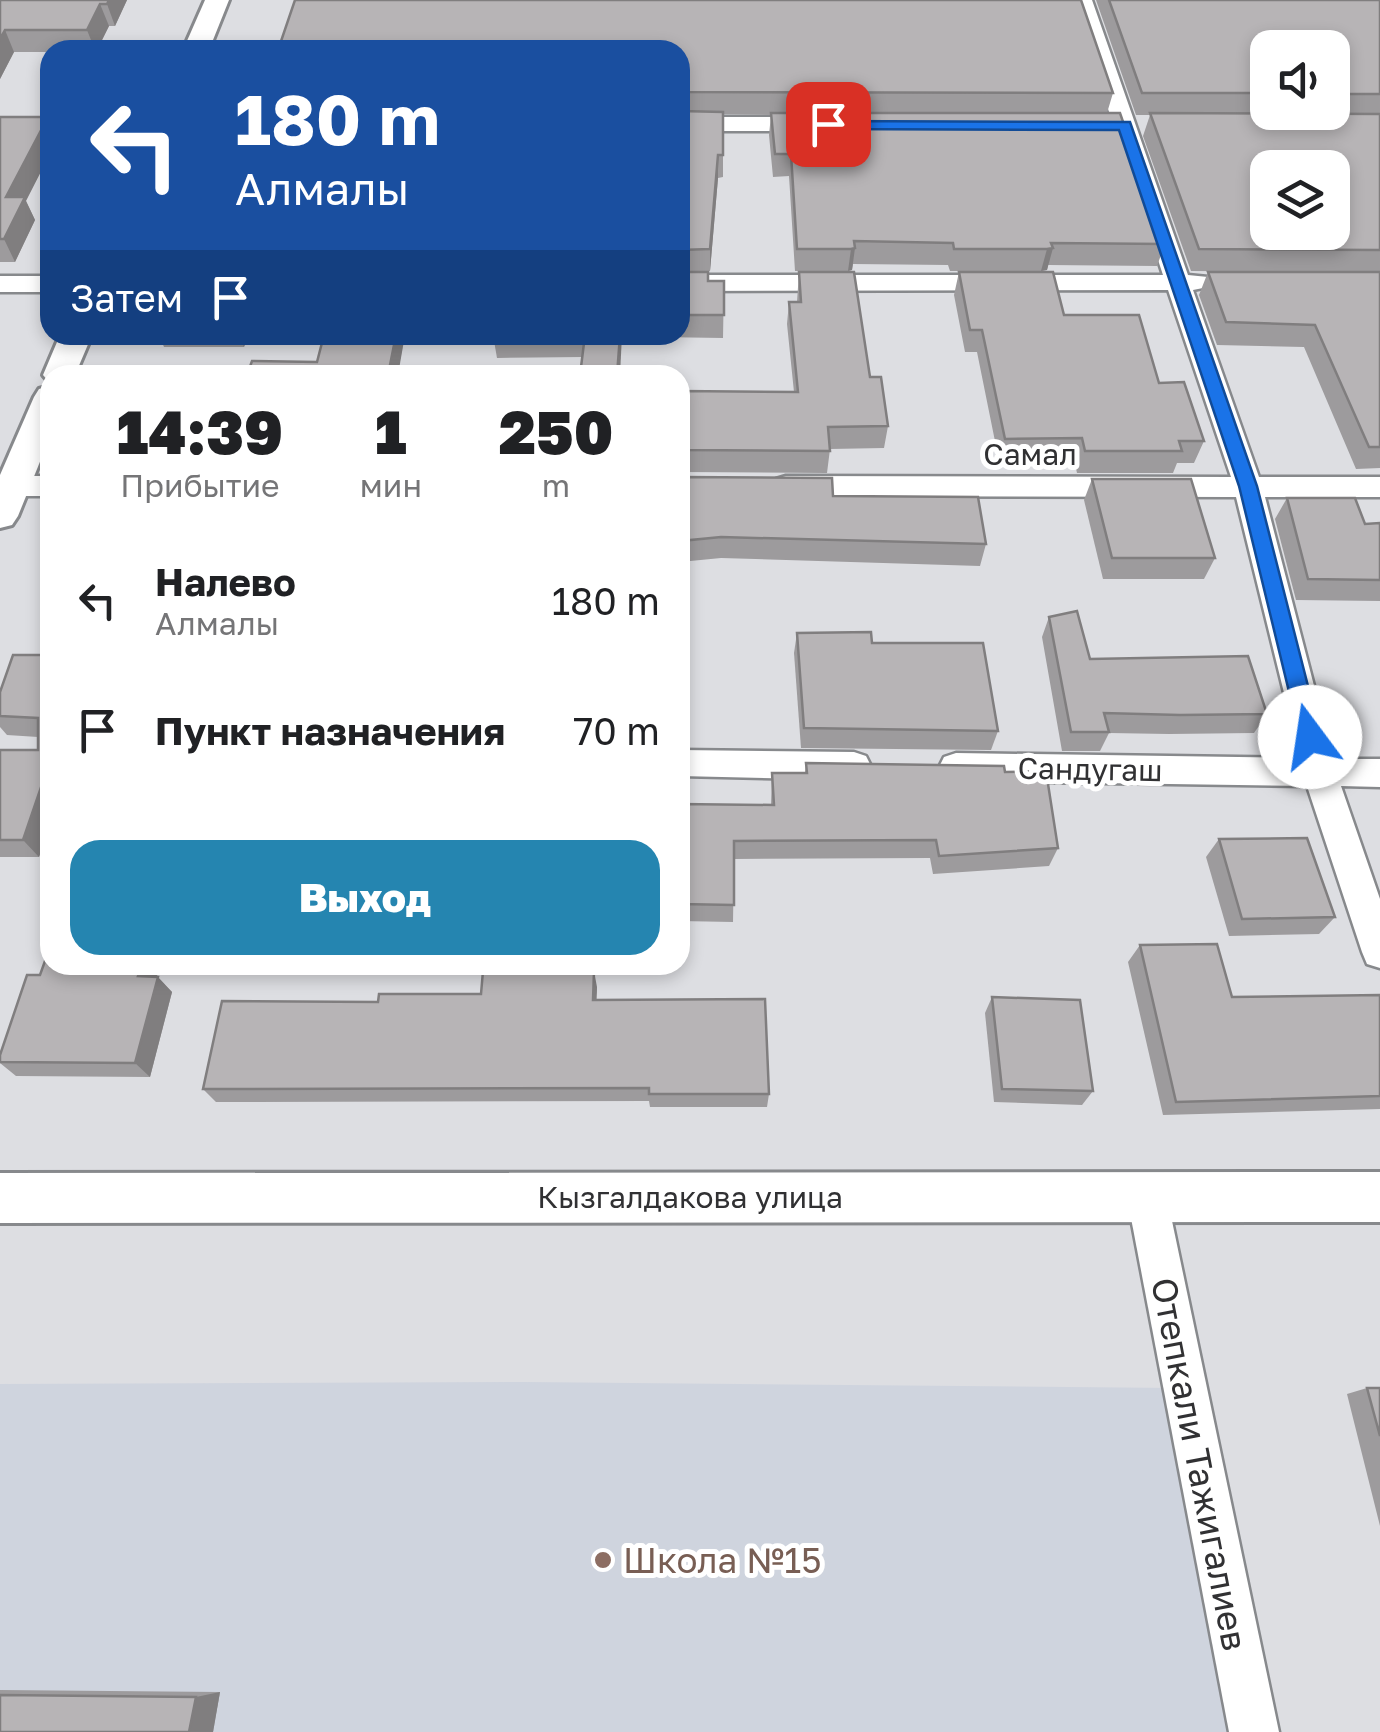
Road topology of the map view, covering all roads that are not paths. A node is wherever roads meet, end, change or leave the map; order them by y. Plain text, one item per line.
1 (217, 0) edge
2 (1082, 0) edge
3 (200, 40) edge
4 (690, 124) edge
5 (835, 124) edge
6 (1179, 282) junction
7 (1216, 282) edge
8 (690, 283) edge
9 (0, 284) edge
10 (40, 284) edge
11 (40, 419) edge
12 (758, 486) edge
13 (1248, 486) junction
14 (1380, 487) edge
15 (40, 488) edge
16 (4, 496) edge
17 (690, 763) edge
18 (880, 766) edge
19 (920, 767) edge
20 (1380, 772) edge
21 (1320, 773) junction
22 (1380, 952) edge
23 (1147, 1197) junction
24 (1380, 1197) edge
25 (0, 1198) edge
26 (1254, 1732) edge

1 - 3 street
2 - 6 street
4 - 5 street
6 - 7 street
6 - 8 street
6 - 13 street
9 - 10 street
11 - 16 street
12 - 13 street, Самал
13 - 14 street, Самал
13 - 21 street
15 - 16 street
17 - 18 street
19 - 21 street, Сандугаш
20 - 21 street, Сандугаш
21 - 22 street
23 - 24 street, Кызгалдакова улица
23 - 25 street, Кызгалдакова улица
23 - 26 street, Отепкали Тажигалиев

